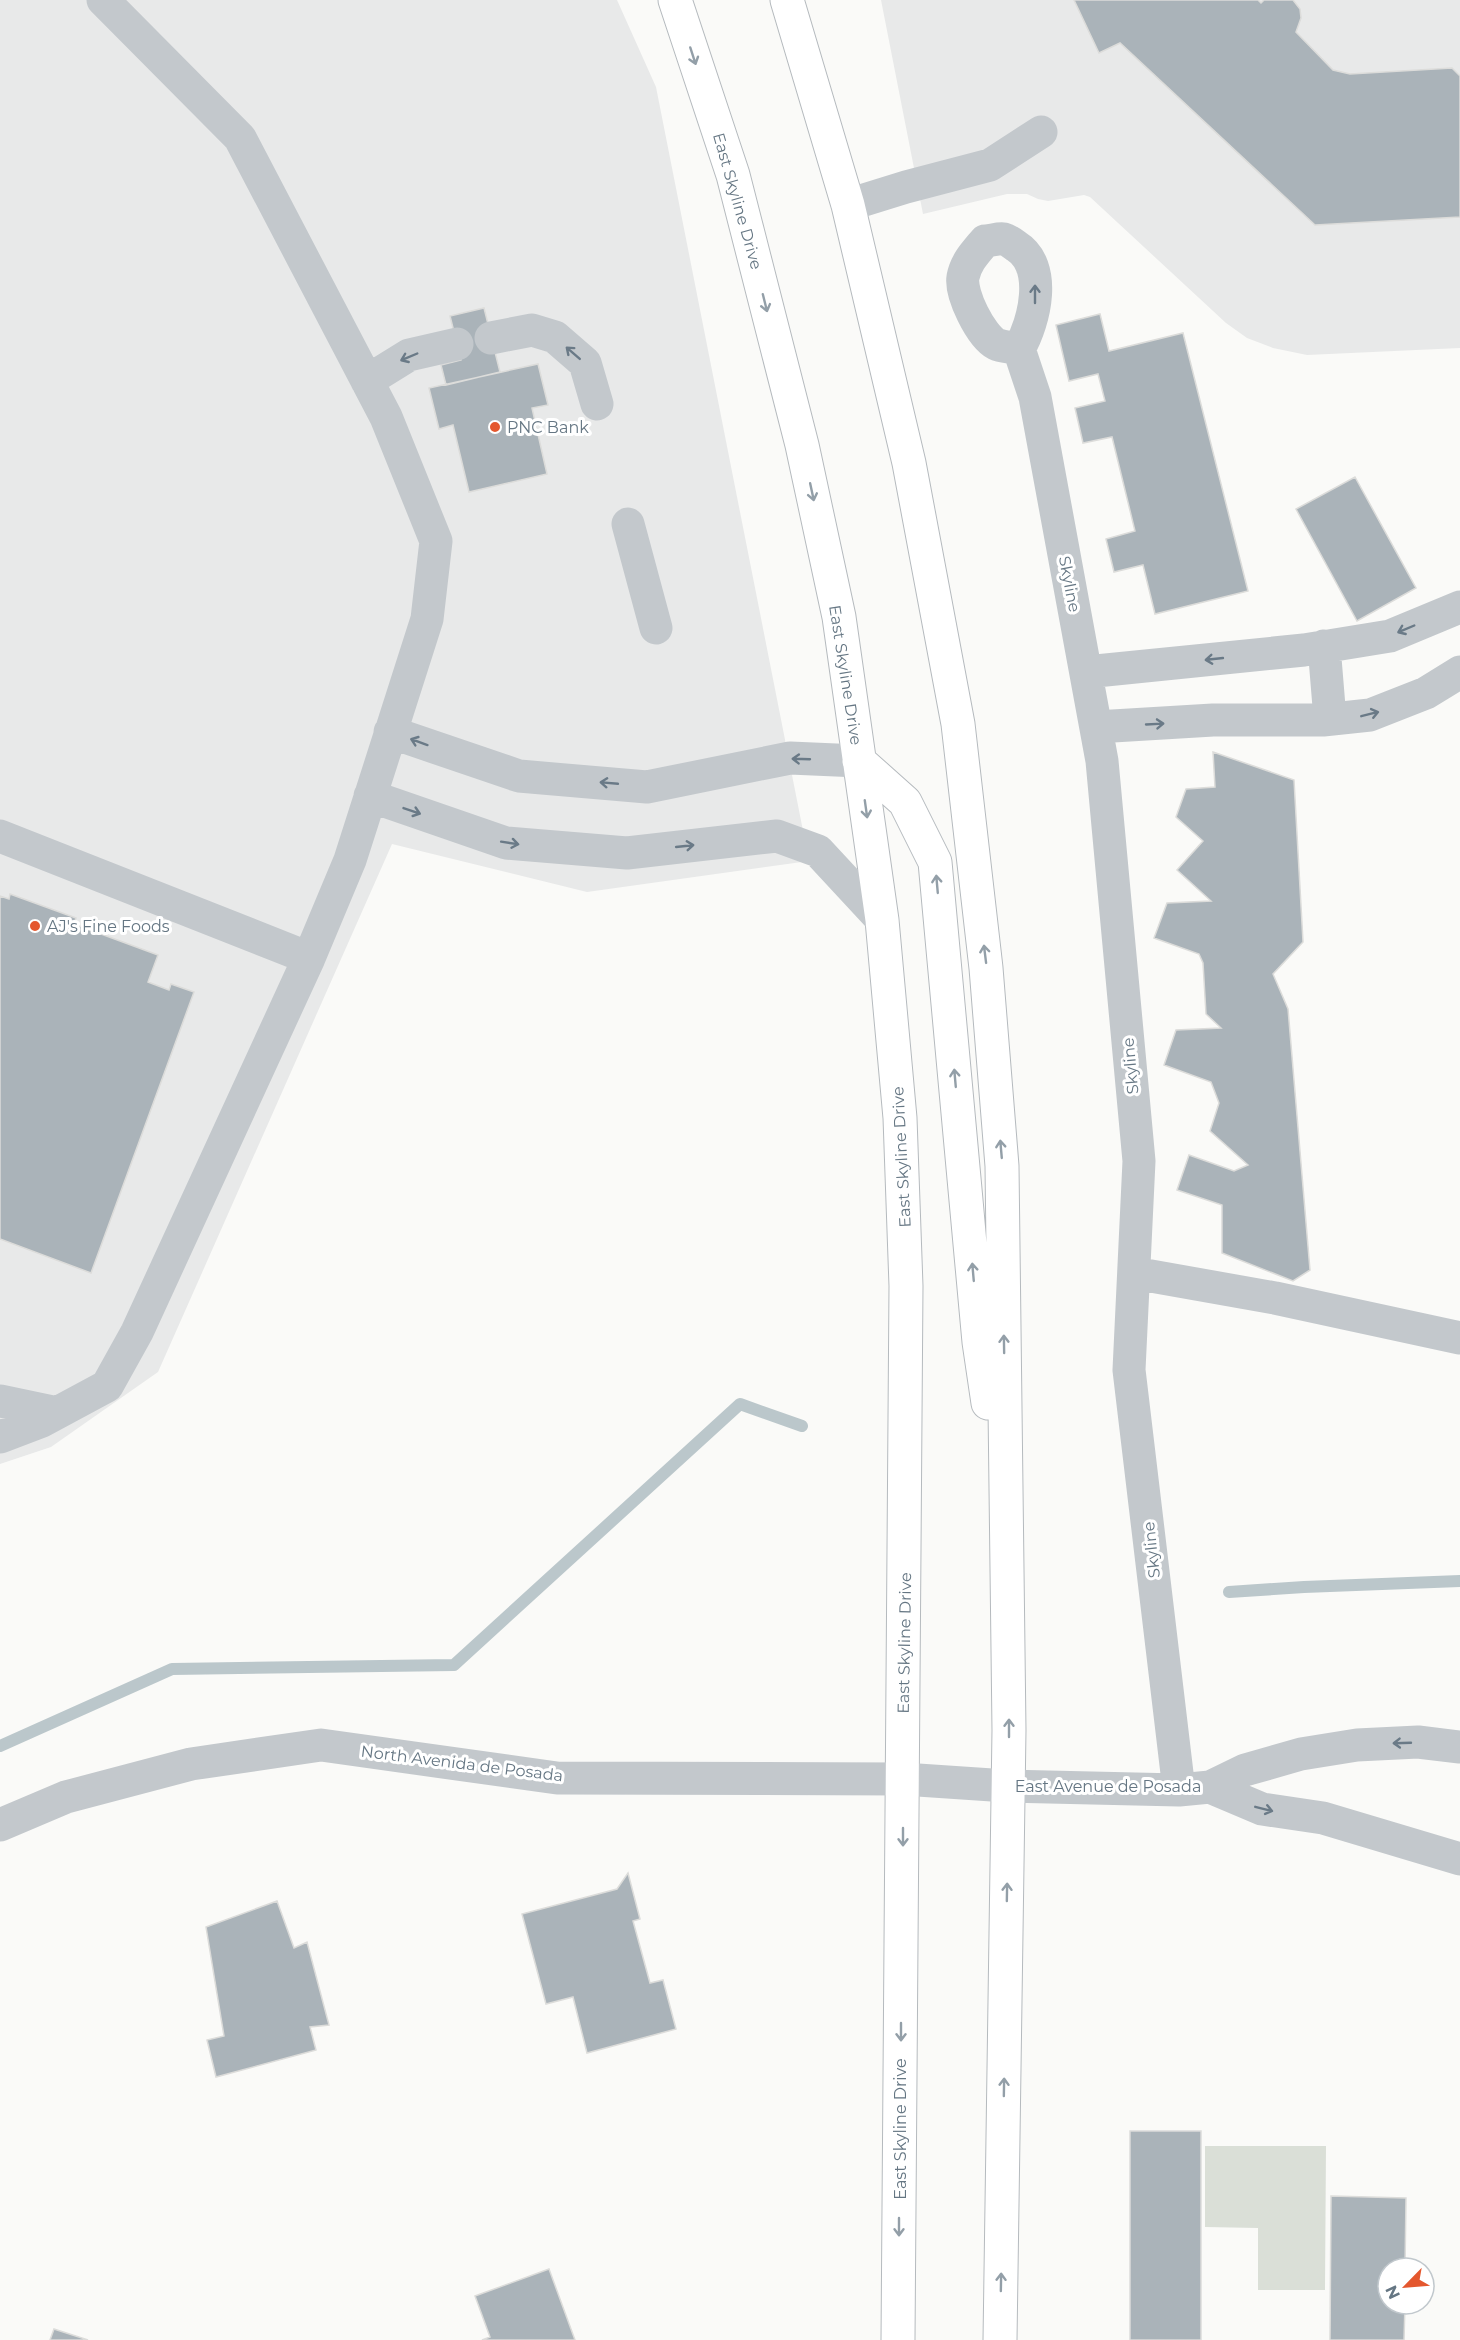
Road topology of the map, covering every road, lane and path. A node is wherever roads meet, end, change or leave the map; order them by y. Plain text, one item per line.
1 (103, 0) edge
2 (675, 0) edge
3 (787, 0) edge
4 (1041, 132) dead end
5 (848, 205) junction
6 (491, 338) dead end
7 (457, 344) dead end
8 (1019, 349) dead end
9 (367, 381) junction
10 (597, 404) dead end
11 (628, 524) dead end
12 (1460, 607) edge
13 (656, 628) dead end
14 (1324, 646) junction
15 (1086, 672) junction
16 (1460, 672) edge
17 (1330, 719) junction
18 (1096, 727) junction
19 (390, 732) junction
20 (859, 761) junction
21 (370, 796) junction
22 (0, 836) edge
23 (882, 920) junction
24 (309, 958) junction
25 (1134, 1273) junction
26 (1460, 1338) edge
27 (0, 1401) edge
28 (57, 1413) junction
29 (0, 1437) edge
30 (1006, 1517) junction
31 (1460, 1747) edge
32 (903, 1779) junction
33 (1007, 1786) junction
34 (1194, 1788) junction
35 (0, 1825) edge
36 (1460, 1859) edge
37 (898, 2340) edge
38 (1000, 2340) edge

1 - 9 street
2 -> 20 main road, East Skyline Drive
3 - 5 main road
4 - 5 street
30 -> 5 main road
10 -> 6 street
7 -> 9 street
8 - 15 street, Skyline
9 - 19 street
11 - 13 street
12 -> 14 street
14 -> 15 street
14 - 17 street
15 - 18 street, Skyline
17 -> 16 street
18 -> 17 street
18 - 25 street, Skyline
20 -> 19 street
19 - 21 street
20 -> 23 main road, East Skyline Drive
30 -> 20 main road
21 -> 23 street
21 - 24 street
22 - 24 street
23 - 32 main road, East Skyline Drive
24 - 28 street
25 - 26 street
25 - 34 street, Skyline
27 - 28 street
28 - 29 street
33 -> 30 main road
31 -> 34 street, East Avenue de Posada
32 - 33 street, North Avenida de Posada
32 - 35 street, North Avenida de Posada
32 -> 37 main road, East Skyline Drive
33 - 34 street, East Avenue de Posada
38 -> 33 main road
34 -> 36 street, East Avenue de Posada

